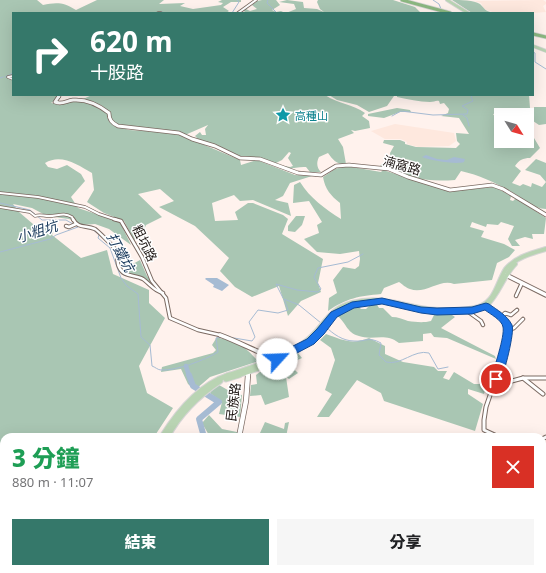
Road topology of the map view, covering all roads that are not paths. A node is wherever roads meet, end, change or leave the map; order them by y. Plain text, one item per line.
1 (256, 0) edge
2 (397, 0) edge
3 (402, 0) edge
4 (448, 1) edge
5 (239, 12) edge
6 (440, 12) edge
7 (446, 12) edge
8 (465, 12) edge
9 (534, 34) edge
10 (546, 37) edge
11 (534, 46) edge
12 (546, 51) edge
13 (58, 96) edge
14 (0, 192) edge
15 (0, 207) edge
16 (546, 216) edge
17 (76, 224) junction
18 (66, 226) dead end
19 (546, 250) edge
20 (505, 274) junction
21 (522, 283) junction
22 (163, 294) junction
23 (546, 295) edge
24 (516, 296) dead end
25 (484, 306) junction
26 (517, 310) dead end
27 (467, 311) junction
28 (501, 317) junction
29 (522, 319) dead end
30 (324, 325) junction
31 (483, 325) dead end
32 (508, 330) junction
33 (222, 336) joint
34 (275, 358) junction
35 (248, 370) junction
36 (523, 378) junction
37 (546, 378) edge
38 (496, 379) junction
39 (203, 392) junction
40 (543, 394) dead end
41 (164, 433) edge
42 (169, 433) edge
43 (240, 433) edge
44 (488, 433) edge

1 - 5 street
2 - 6 highway
3 - 7 highway
4 - 8 main road
9 - 10 highway
11 - 12 main road
13 - 16 street, 湳窩路
14 - 22 street, 粗坑路
15 - 17 street
17 - 18 street
17 - 22 street
19 - 20 main road
20 - 21 street
20 - 25 main road
21 - 23 street
21 - 24 street
22 - 33 street, 粗坑路
25 - 27 main road
25 - 28 street
25 - 30 main road
26 - 28 street
27 - 30 main road
27 - 31 street
28 - 32 street
29 - 32 street
30 - 34 main road
32 - 38 street
33 - 34 street, 粗坑路
34 - 35 main road
35 - 39 main road
35 - 43 street, 民族路
36 - 37 street
36 - 38 street
36 - 40 street
38 - 44 street
39 - 41 main road
39 - 42 main road

